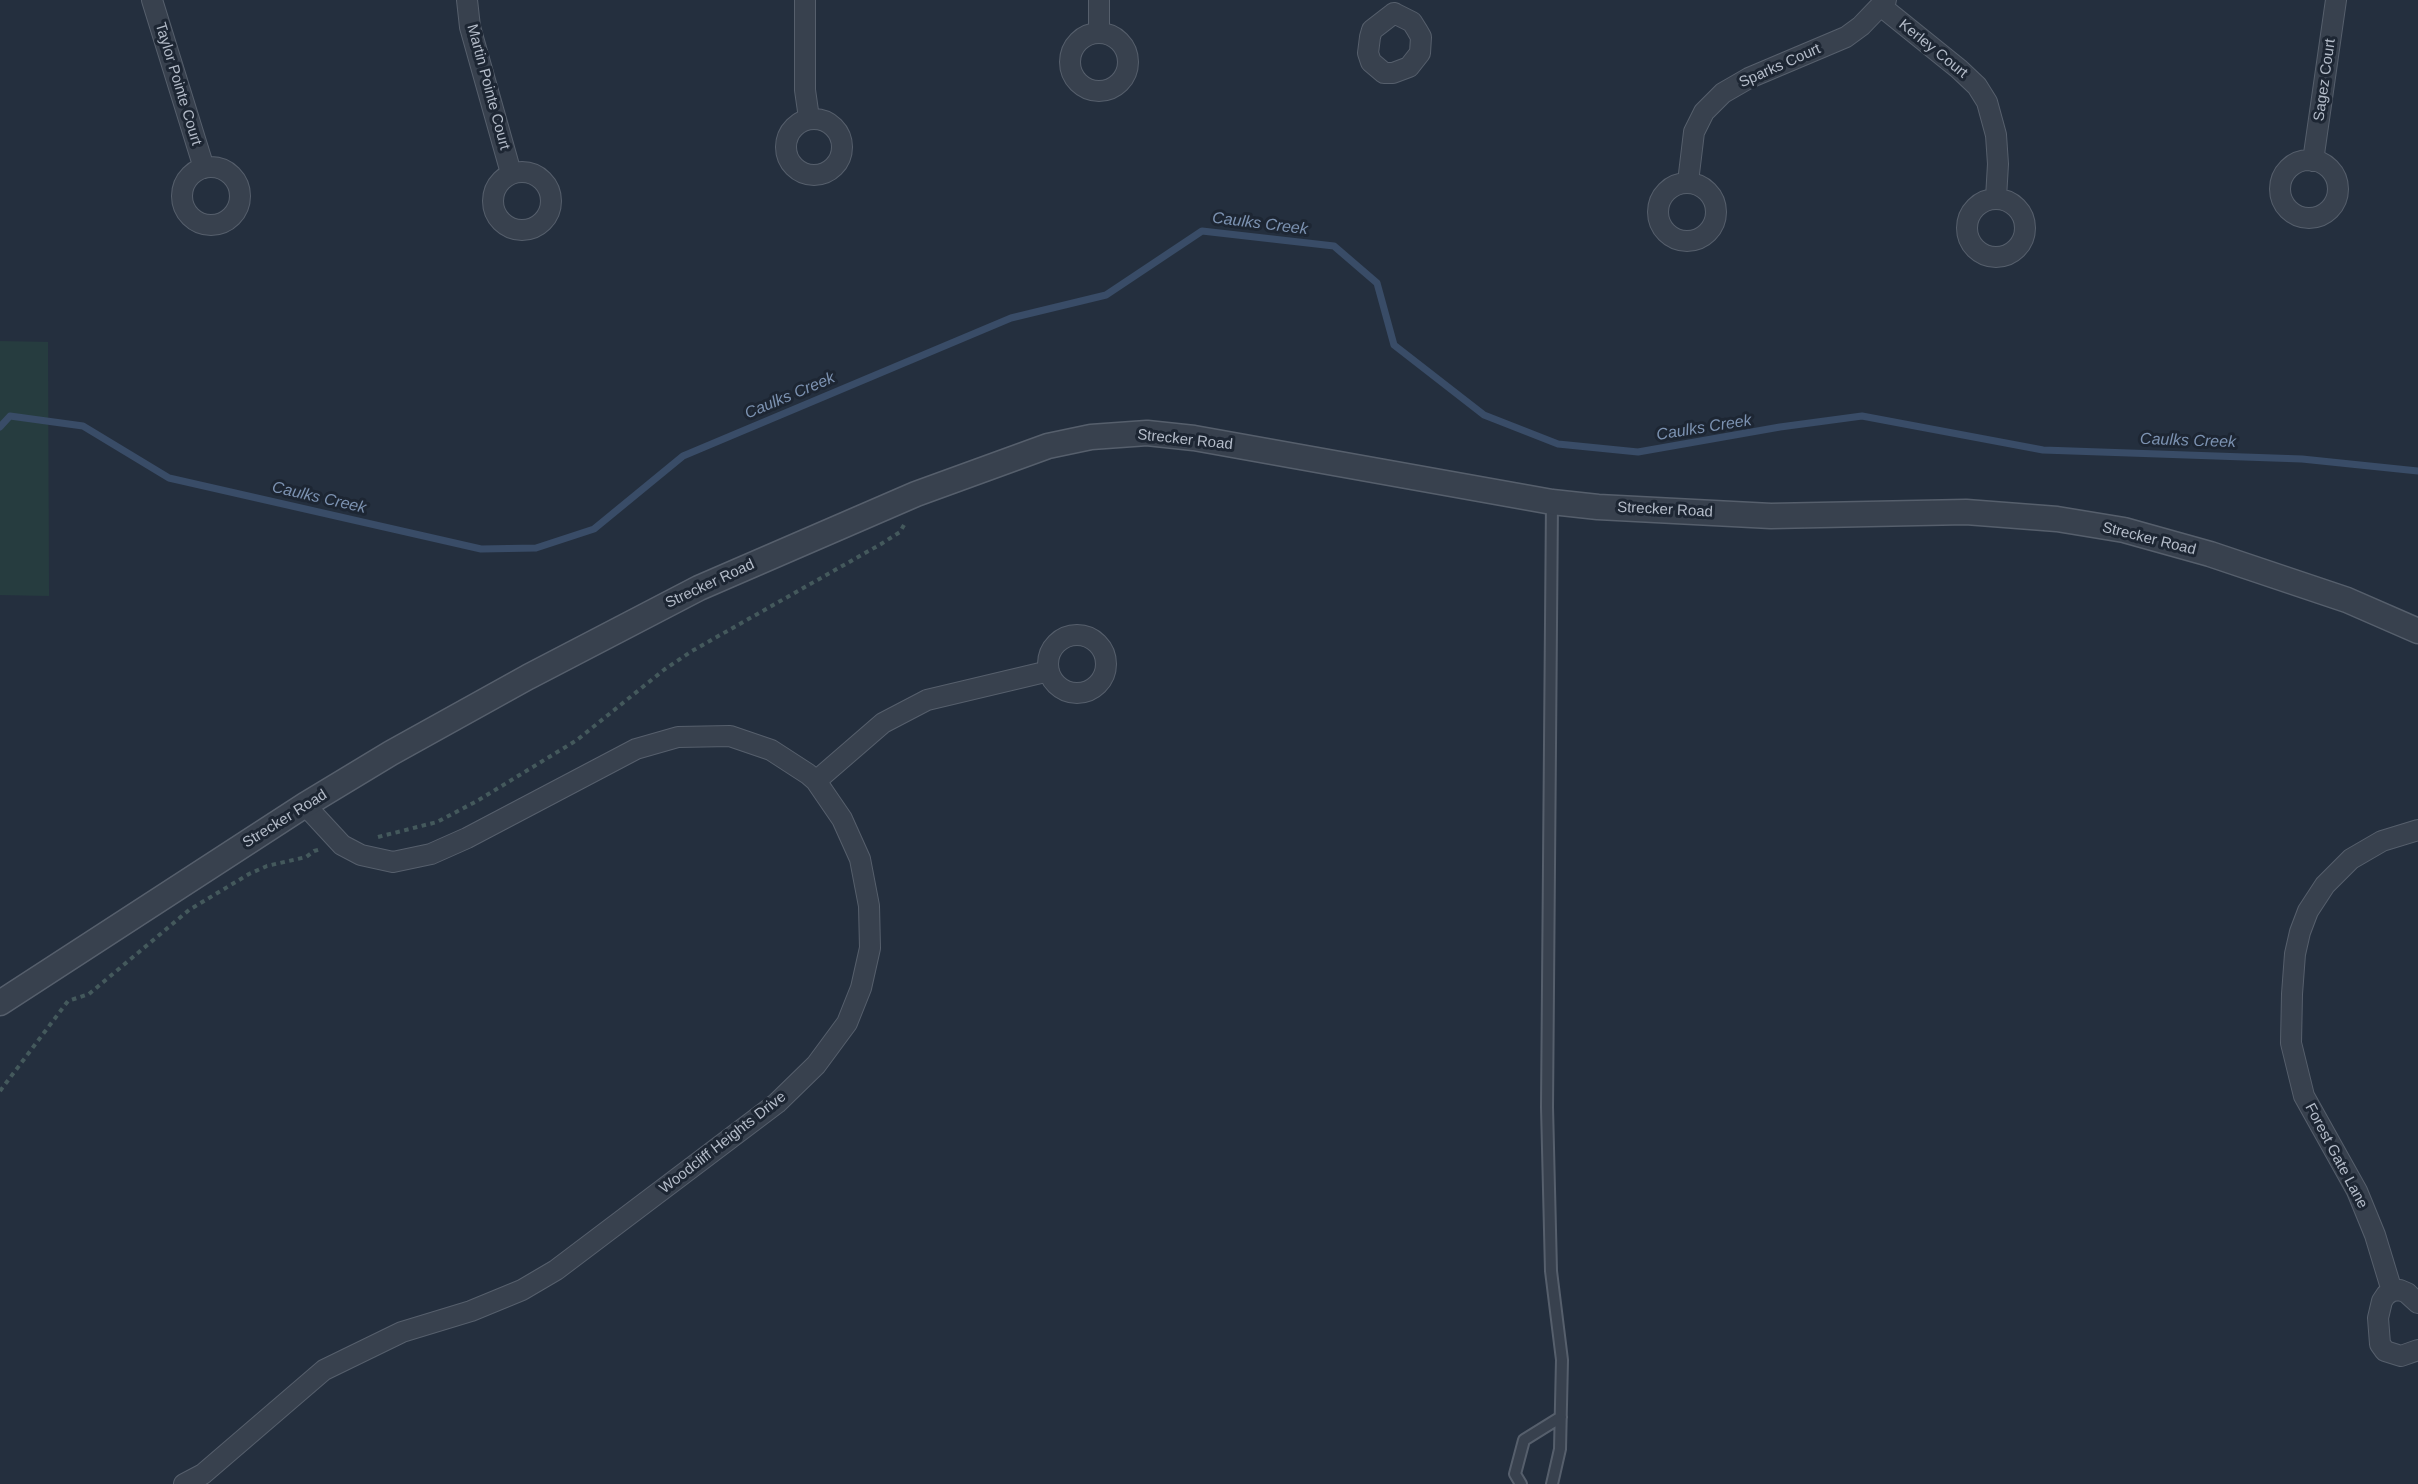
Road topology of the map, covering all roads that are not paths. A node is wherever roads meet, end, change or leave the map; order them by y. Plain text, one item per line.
1 (152, 0) edge
2 (467, 0) edge
3 (805, 0) edge
4 (1099, 0) edge
5 (2336, 0) edge
6 (1884, 3) edge
7 (1099, 33) dead end
8 (809, 118) dead end
9 (2313, 161) dead end
10 (204, 168) dead end
11 (512, 173) dead end
12 (1688, 182) dead end
13 (1996, 198) dead end
14 (1552, 502) junction
15 (2418, 631) edge
16 (1049, 671) dead end
17 (816, 781) junction
18 (305, 805) junction
19 (2418, 830) edge
20 (0, 1003) edge
21 (2392, 1291) junction
22 (2418, 1303) edge
23 (2418, 1350) edge
24 (1561, 1416) junction
25 (184, 1484) edge
26 (1521, 1484) edge
27 (1552, 1484) edge

1 - 10 street, Taylor Pointe Court
2 - 11 street, Martin Pointe Court
3 - 8 street
4 - 7 street
5 - 9 street, Sagez Court
6 - 12 street, Sparks Court
6 - 13 street, Kerley Court
14 - 15 street, Strecker Road
14 - 18 street, Strecker Road
14 - 24 lane
16 - 17 street
17 - 18 street, Woodcliff Heights Drive
17 - 25 street, Woodcliff Heights Drive
18 - 20 street, Strecker Road
19 - 21 street, Forest Gate Lane
21 - 22 street
21 - 23 street
24 - 26 lane
24 - 27 lane

